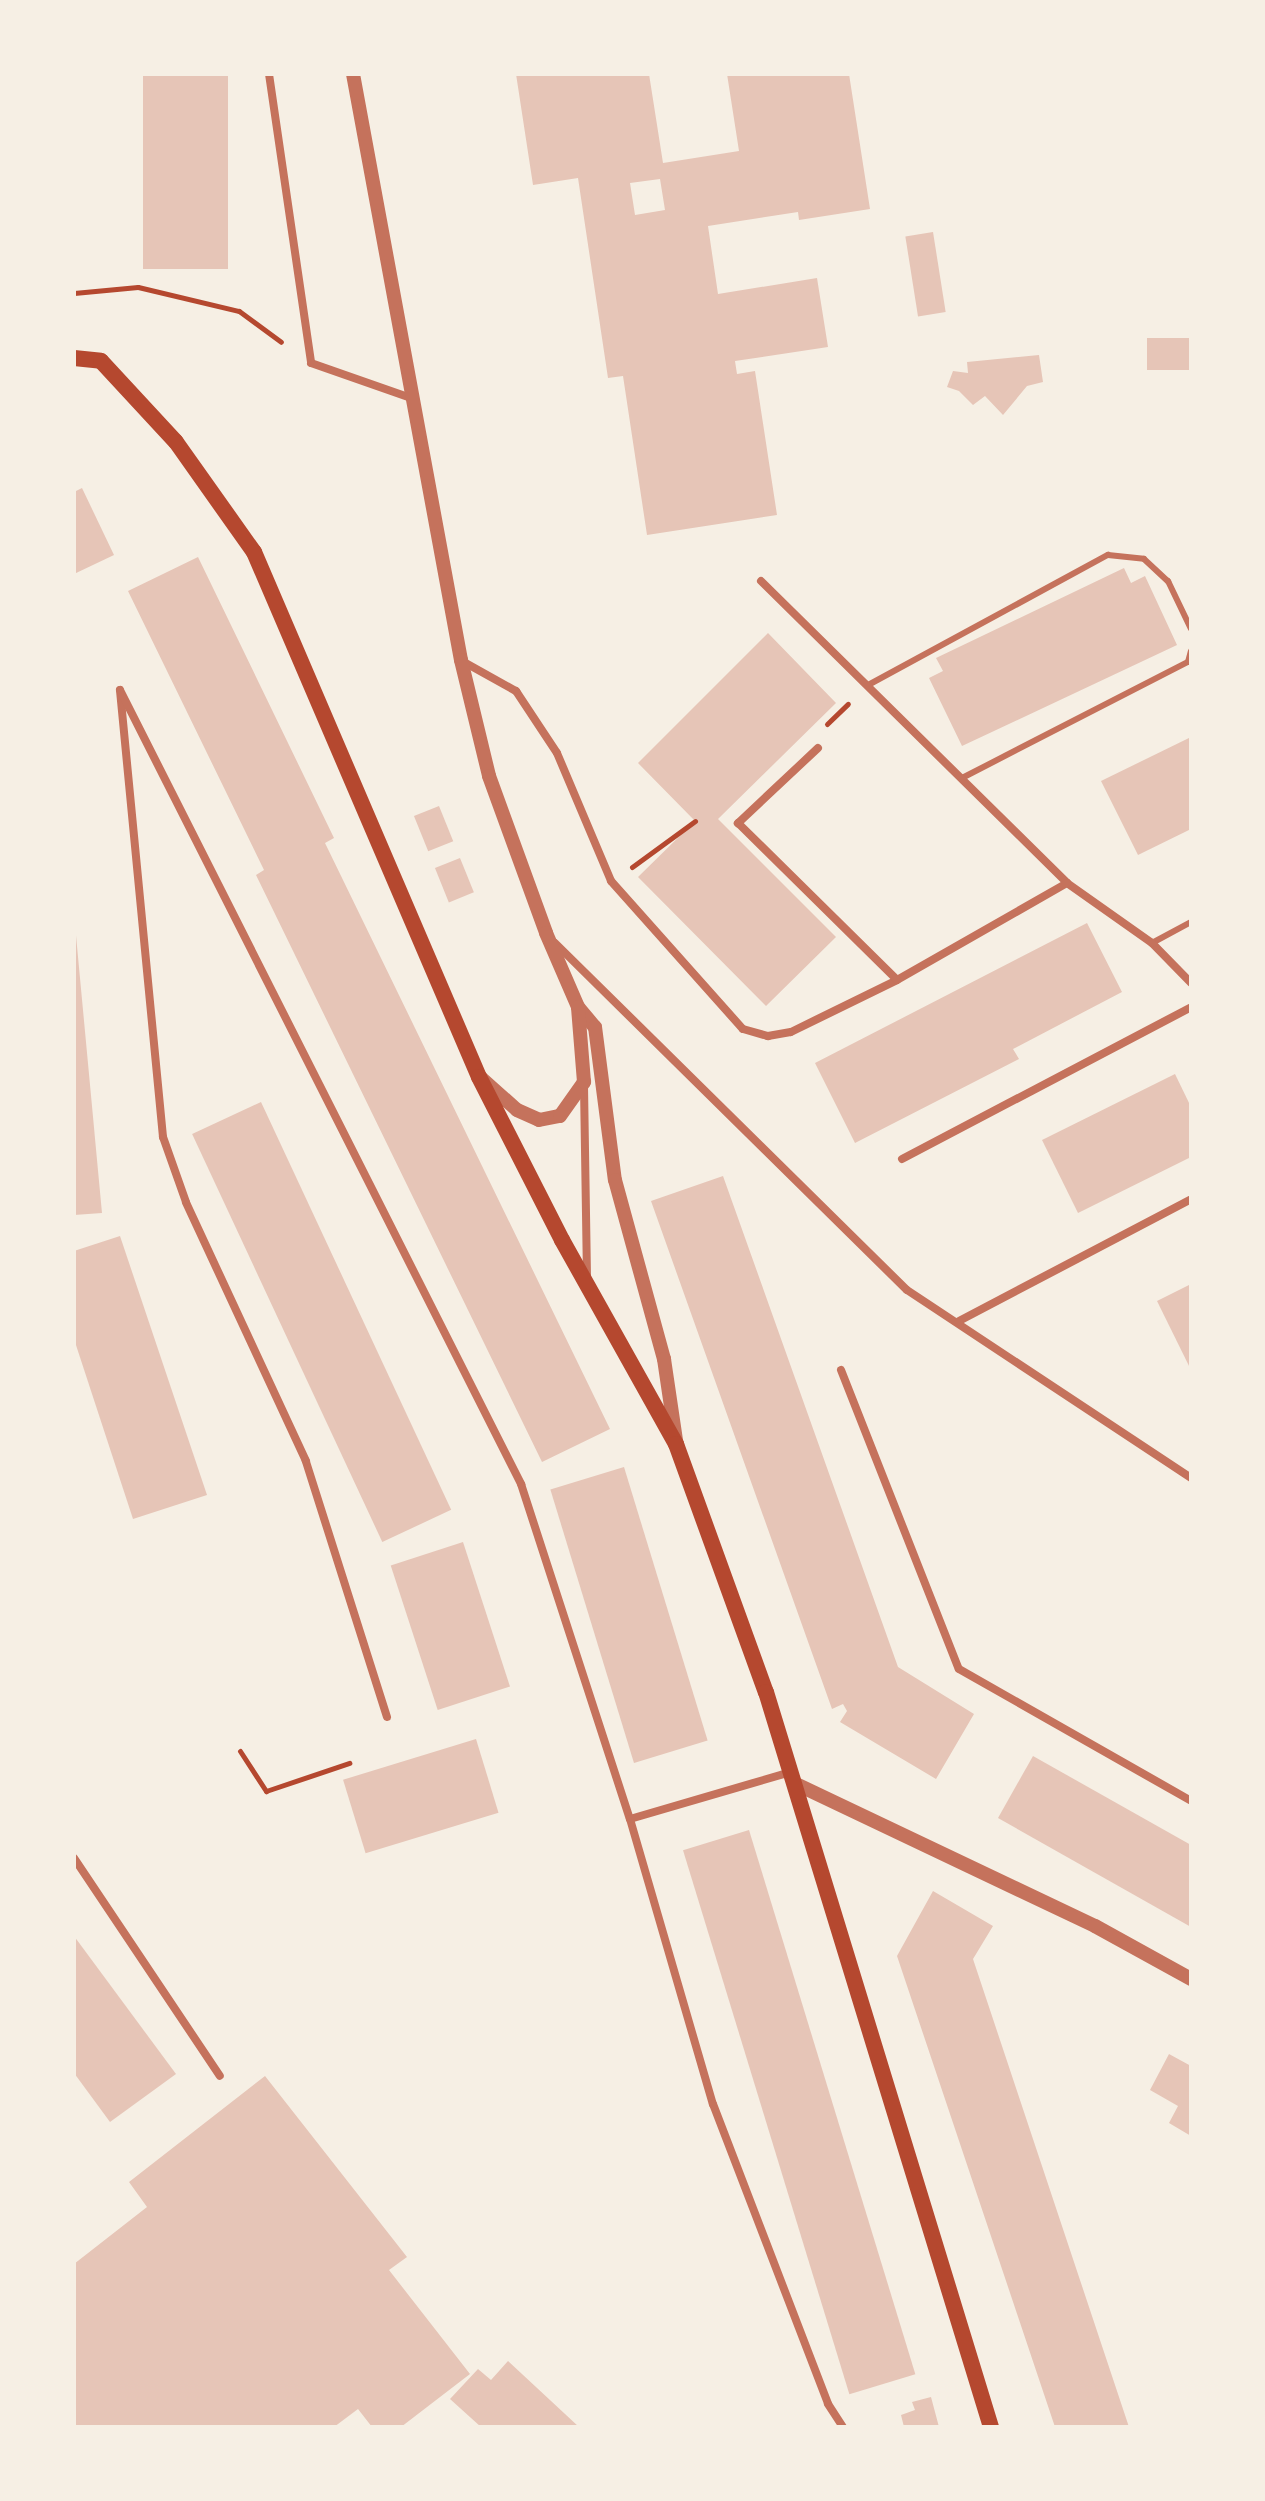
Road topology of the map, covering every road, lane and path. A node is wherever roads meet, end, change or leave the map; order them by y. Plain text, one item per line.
1 (269, 74) edge
2 (353, 74) edge
3 (74, 293) edge
4 (74, 358) edge
5 (311, 363) junction
6 (411, 398) junction
7 (761, 581) dead end
8 (1191, 629) edge
9 (1191, 651) edge
10 (461, 660) junction
11 (870, 684) junction
12 (818, 748) joint
13 (962, 778) junction
14 (695, 821) dead end
15 (611, 881) junction
16 (1067, 883) junction
17 (1191, 922) edge
18 (546, 933) junction
19 (1152, 943) junction
20 (897, 980) junction
21 (1191, 983) edge
22 (578, 1007) junction
23 (1191, 1007) edge
24 (479, 1077) junction
25 (584, 1082) junction
26 (902, 1159) dead end
27 (1191, 1199) edge
28 (588, 1280) junction
29 (959, 1321) junction
30 (841, 1370) dead end
31 (676, 1444) junction
32 (1191, 1478) edge
33 (387, 1717) dead end
34 (240, 1751) dead end
35 (349, 1763) dead end
36 (794, 1778) junction
37 (1191, 1801) edge
38 (630, 1819) junction
39 (74, 1858) edge
40 (1191, 1979) edge
41 (220, 2076) dead end
42 (843, 2427) edge
43 (991, 2427) edge

1 - 5 street
2 - 6 street
3 - 5 path
4 - 24 main road
5 - 6 street
6 - 10 street
7 - 11 street
8 - 11 lane
9 - 13 lane
10 - 15 street
10 - 18 street
11 - 12 path
11 - 13 street
12 - 20 street
13 - 16 street
14 - 15 path
15 - 20 street
16 - 19 street
16 - 20 street
17 - 19 lane
18 - 22 street
18 - 29 street
19 - 21 street
22 - 25 street
22 - 31 street
23 - 26 street
24 - 25 street
24 - 28 main road
25 - 28 street
27 - 29 street
28 - 31 main road
29 - 32 street
30 - 37 street
31 - 36 main road
33 - 38 street
34 - 35 path
36 - 38 street
36 - 40 street
36 - 43 main road
38 - 42 street
39 - 41 street

